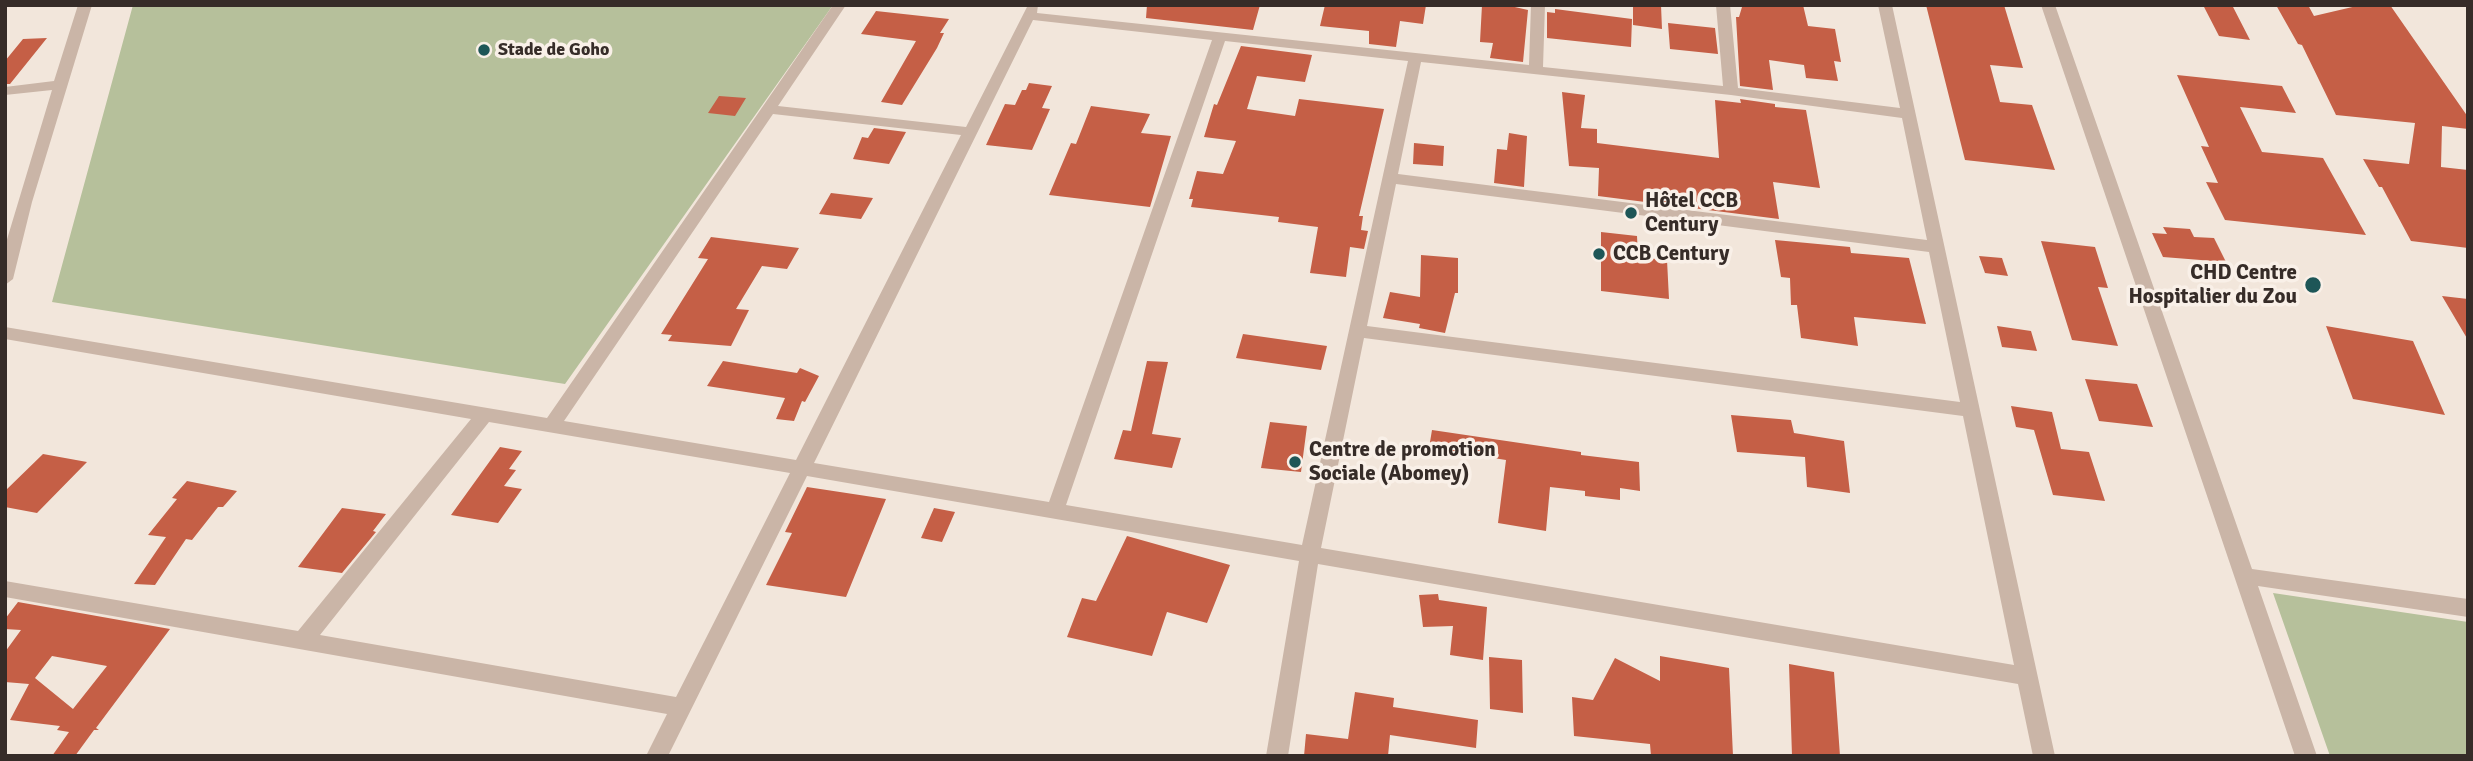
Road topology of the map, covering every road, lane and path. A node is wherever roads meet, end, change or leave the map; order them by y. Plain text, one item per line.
1 (85, 5) edge
2 (840, 5) edge
3 (1538, 5) edge
4 (1723, 5) edge
5 (1885, 5) edge
6 (2048, 5) edge
7 (1032, 11) edge
8 (1220, 37) junction
9 (1415, 58) junction
10 (1536, 71) junction
11 (60, 85) junction
12 (5, 91) edge
13 (1731, 91) junction
14 (767, 108) junction
15 (1908, 114) junction
16 (971, 132) junction
17 (1390, 178) junction
18 (24, 202) junction
19 (5, 205) edge
20 (1936, 247) junction
21 (5, 279) edge
22 (1358, 331) junction
23 (5, 333) edge
24 (1970, 410) junction
25 (484, 415) junction
26 (551, 426) junction
27 (802, 468) junction
28 (1055, 511) junction
29 (1310, 555) junction
30 (2244, 576) junction
31 (5, 589) edge
32 (2468, 608) edge
33 (303, 641) junction
34 (2027, 676) junction
35 (681, 707) junction
36 (657, 756) edge
37 (1277, 756) edge
38 (2044, 756) edge
39 (2306, 756) edge

1 - 11 street
2 - 14 street
3 - 10 street
4 - 13 street
5 - 15 street
6 - 30 street
7 - 8 street
7 - 16 street
8 - 9 street
8 - 28 street
9 - 10 street
9 - 17 street
10 - 13 street
11 - 12 street
11 - 18 street
13 - 15 street
14 - 16 street
14 - 26 street
15 - 20 street
16 - 27 street
17 - 20 street
17 - 22 street
18 - 19 street
18 - 21 street
20 - 24 street
22 - 24 street
22 - 29 street
23 - 25 street
24 - 34 street
25 - 26 street
25 - 33 street
26 - 27 street
27 - 28 street
27 - 35 street
28 - 29 street
29 - 34 street
29 - 37 street
30 - 32 street
30 - 39 street
31 - 33 street
33 - 35 street
34 - 38 street
35 - 36 street

